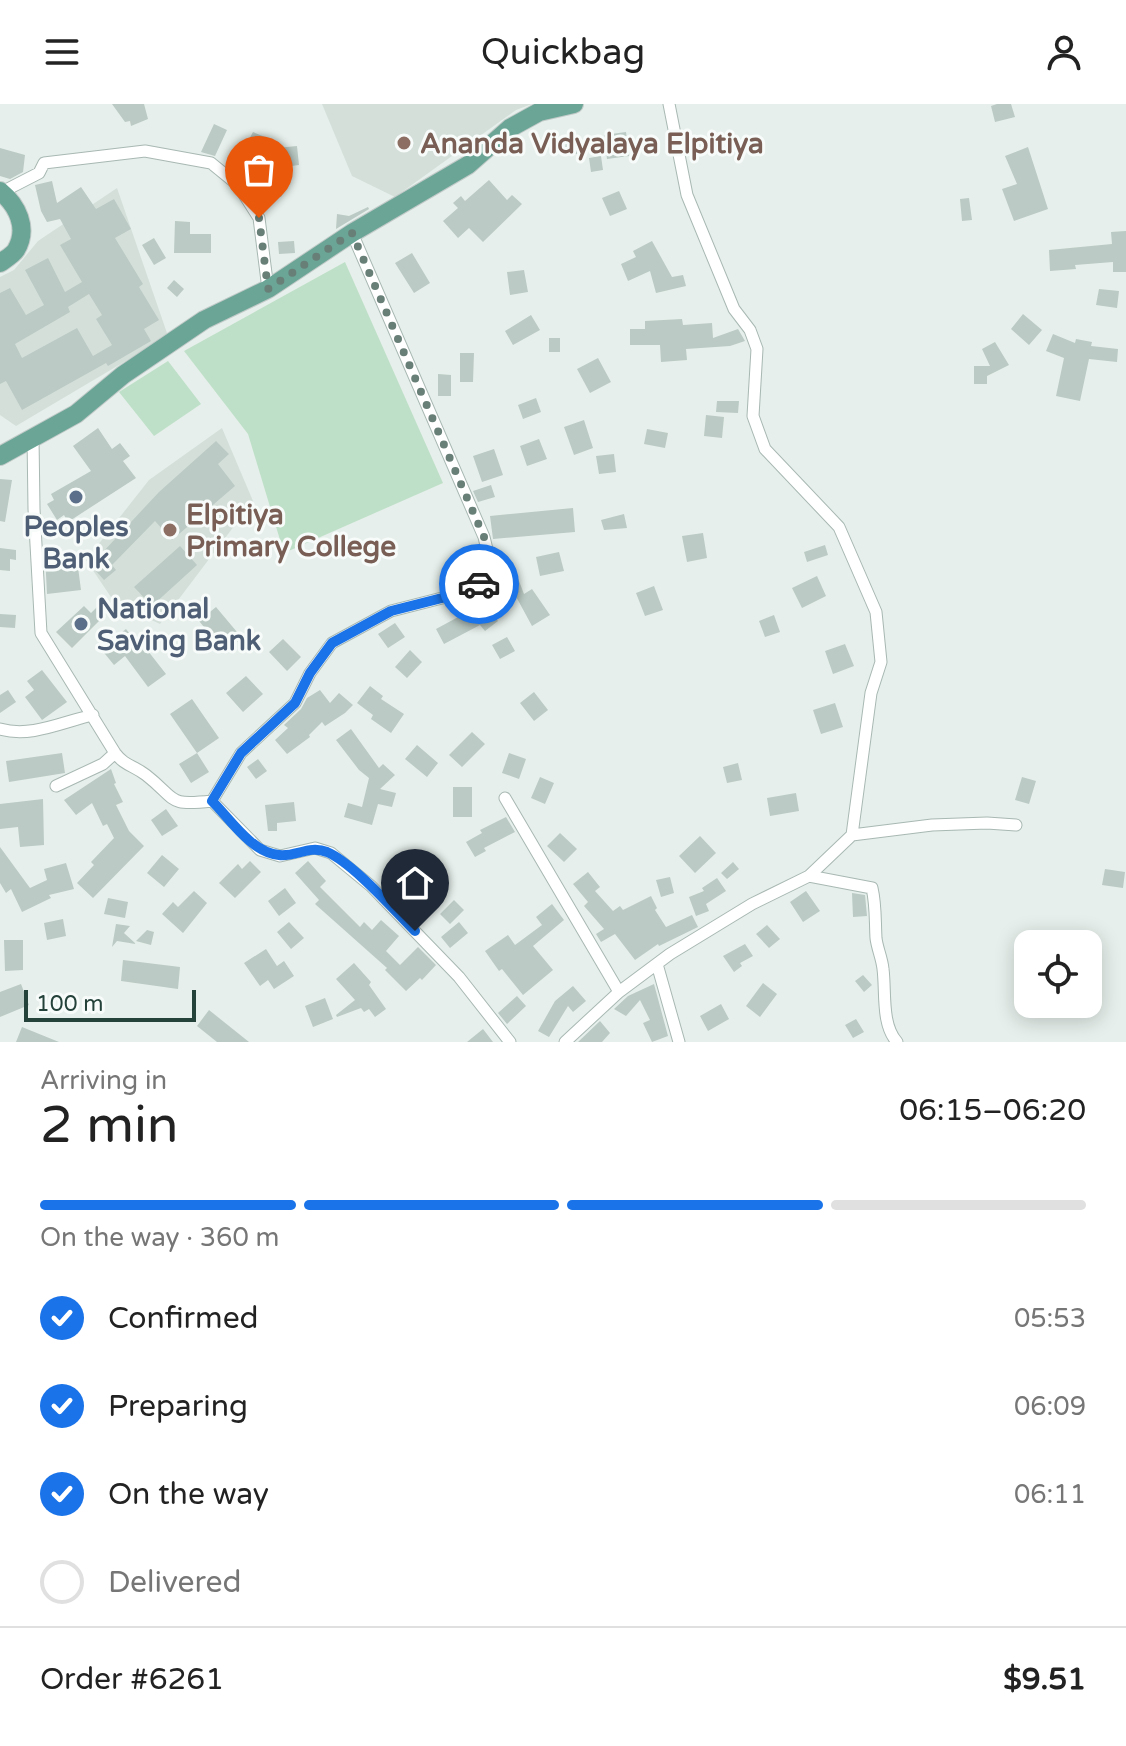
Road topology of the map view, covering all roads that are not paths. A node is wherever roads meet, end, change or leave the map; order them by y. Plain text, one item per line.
1 (574, 104) edge
2 (669, 104) edge
3 (1, 191) edge
4 (352, 233) junction
5 (0, 263) edge
6 (268, 289) junction
7 (33, 437) junction
8 (0, 456) edge
9 (93, 715) junction
10 (0, 729) edge
11 (115, 753) junction
12 (56, 786) dead end
13 (505, 798) dead end
14 (212, 801) junction
15 (1016, 825) dead end
16 (852, 835) junction
17 (809, 876) junction
18 (657, 964) junction
19 (619, 992) junction
20 (510, 1042) edge
21 (565, 1042) edge
22 (679, 1042) edge
23 (897, 1042) edge

1 - 4 main road
2 - 16 street
3 - 5 main road
3 - 6 street
4 - 6 main road
4 - 14 street
6 - 7 main road
7 - 8 main road
7 - 9 street
9 - 10 street
9 - 11 street
11 - 12 street
11 - 14 street
13 - 19 street
14 - 20 street
15 - 16 street
16 - 17 street
17 - 18 street
17 - 23 street
18 - 19 street
18 - 22 street
19 - 21 street

